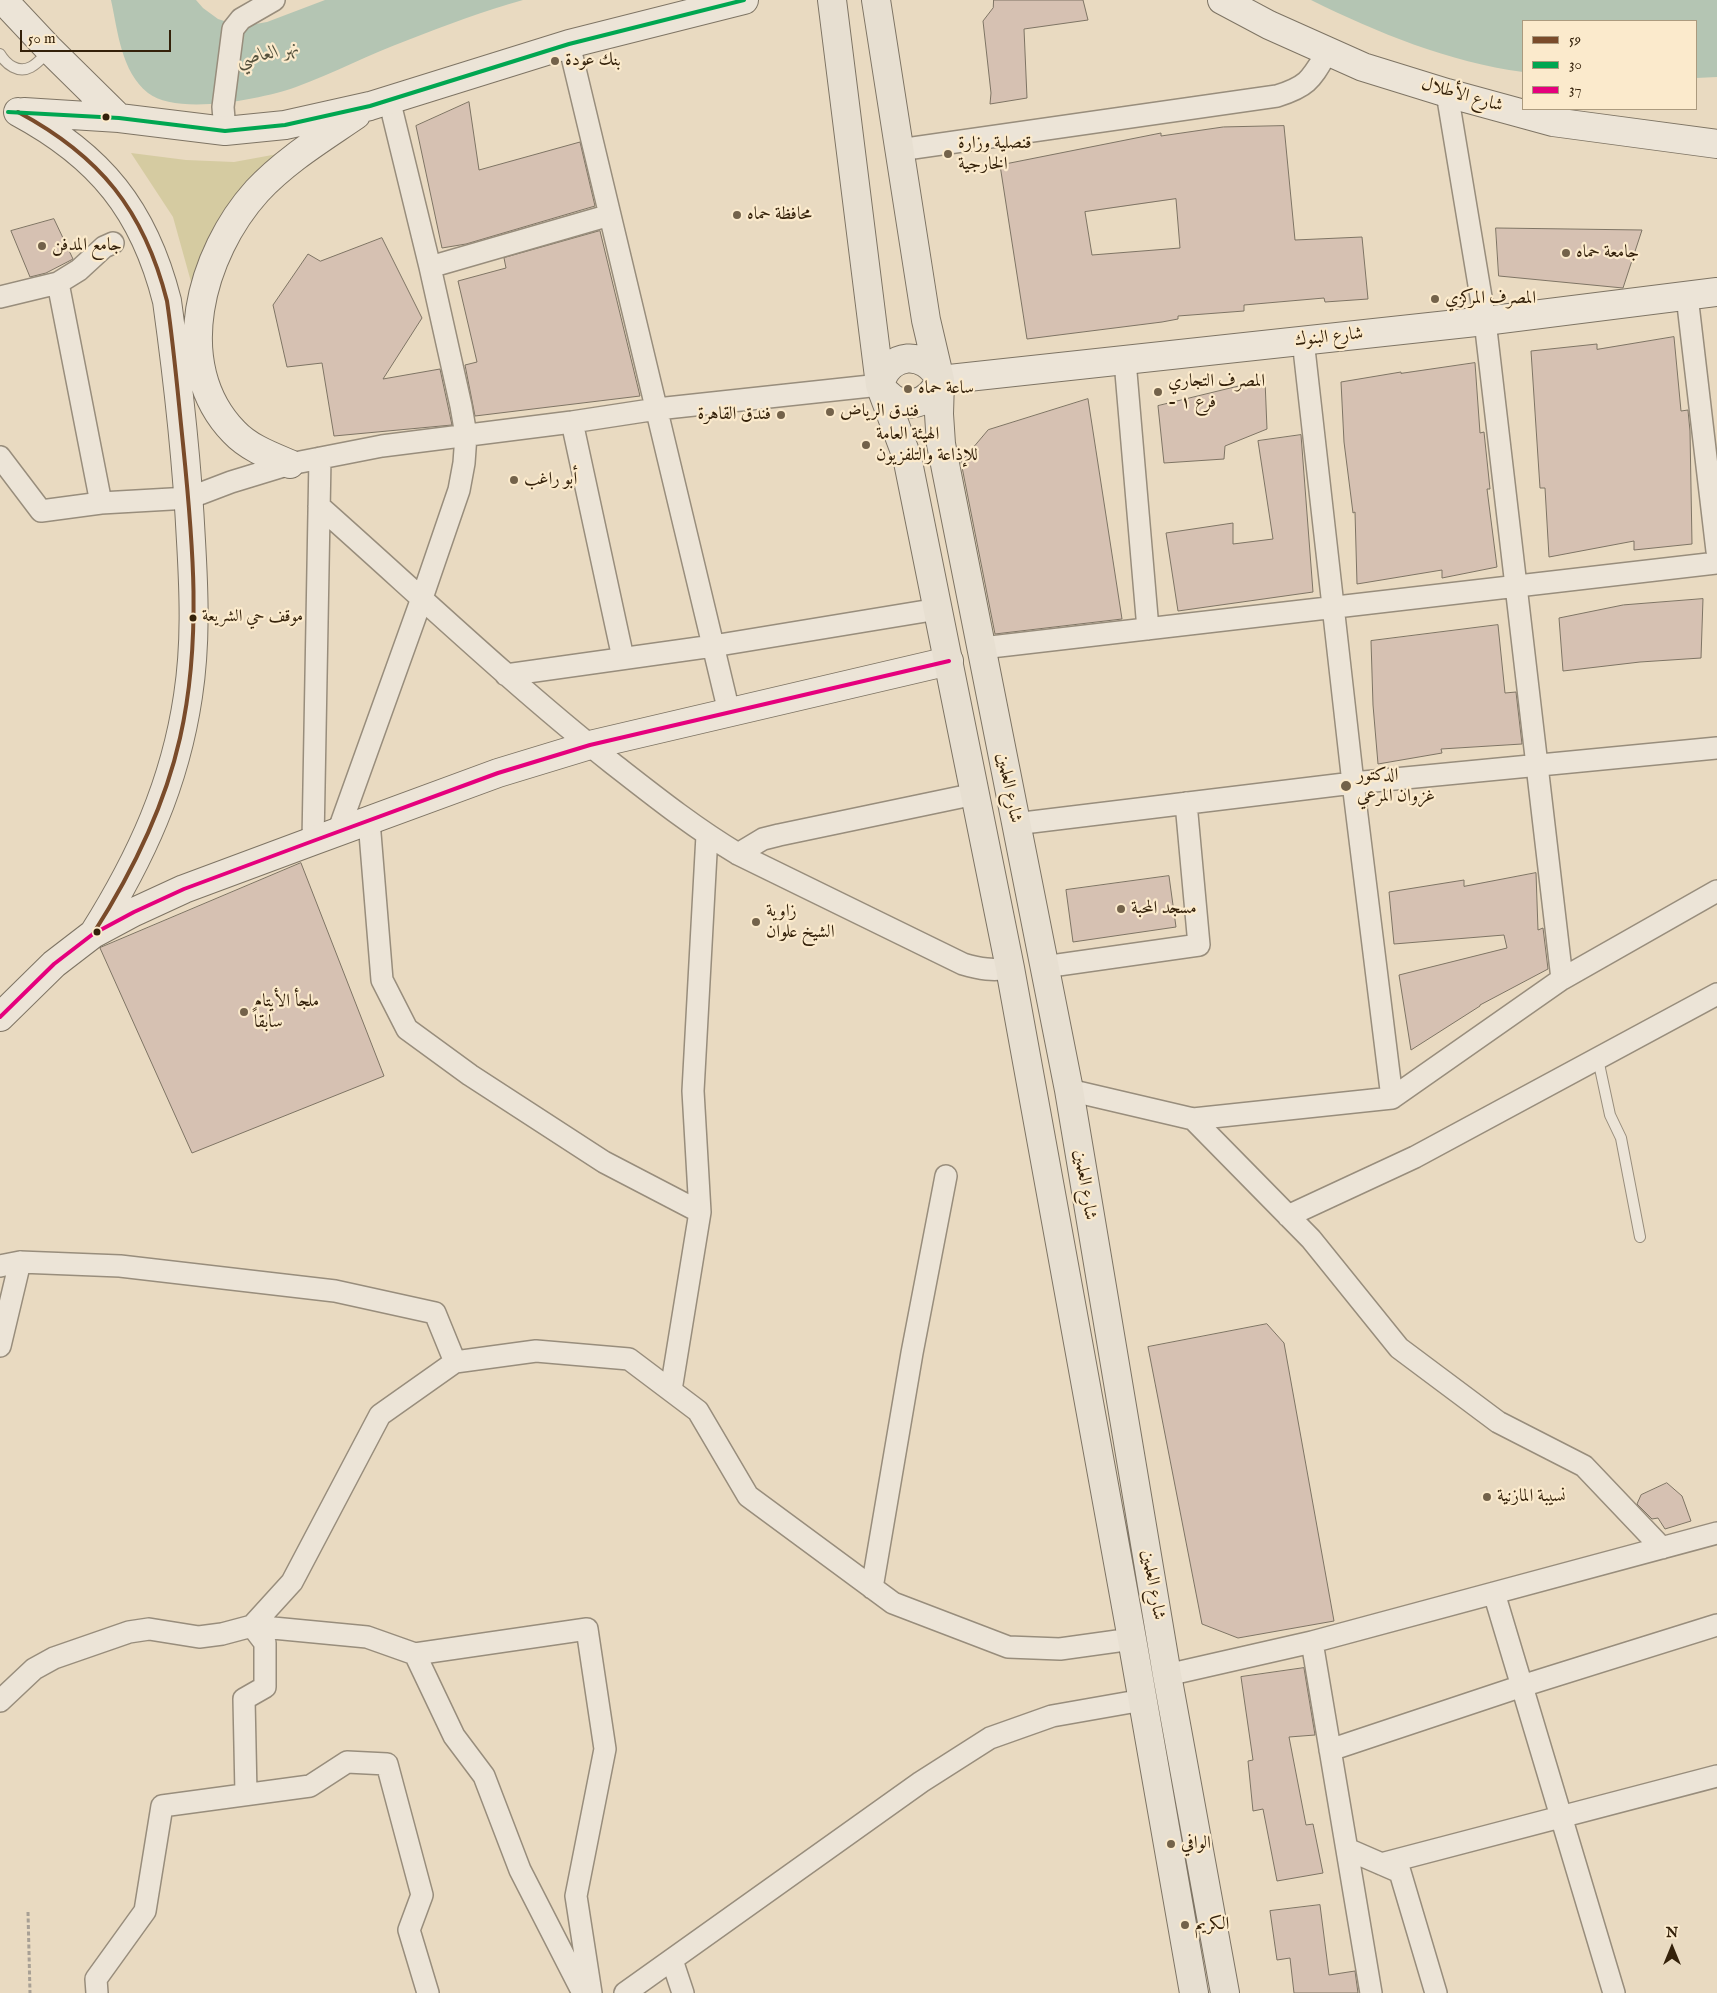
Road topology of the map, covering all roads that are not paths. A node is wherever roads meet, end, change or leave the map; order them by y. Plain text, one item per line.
1 (3, 0) edge
2 (274, 0) edge
3 (744, 0) edge
4 (832, 0) edge
5 (876, 0) edge
6 (1222, 0) edge
7 (569, 44) junction
8 (50, 50) junction
9 (1328, 51) junction
10 (0, 54) edge
11 (1447, 93) junction
12 (379, 102) junction
13 (9, 112) edge
14 (119, 118) junction
15 (224, 119) junction
16 (1717, 144) edge
17 (899, 150) junction
18 (610, 215) junction
19 (113, 243) dead end
20 (430, 267) junction
21 (58, 283) junction
22 (1717, 292) edge
23 (1687, 296) junction
24 (0, 297) edge
25 (1485, 321) junction
26 (1303, 340) junction
27 (1125, 361) junction
28 (940, 380) junction
29 (880, 385) junction
30 (657, 408) junction
31 (572, 422) junction
32 (466, 435) junction
33 (0, 457) edge
34 (320, 458) junction
35 (290, 464) junction
36 (189, 498) junction
37 (101, 503) junction
38 (319, 506) junction
39 (1717, 552) edge
40 (1717, 563) edge
41 (1516, 586) junction
42 (422, 598) junction
43 (1334, 607) junction
44 (938, 609) junction
45 (1148, 629) junction
46 (713, 646) junction
47 (982, 648) junction
48 (624, 658) junction
49 (949, 661) junction
50 (506, 675) junction
51 (729, 712) junction
52 (590, 746) junction
53 (1717, 748) edge
54 (1538, 765) junction
55 (1353, 784) junction
56 (975, 794) junction
57 (1186, 803) junction
58 (369, 821) junction
59 (1015, 824) junction
60 (707, 835) junction
61 (325, 836) junction
62 (738, 854) junction
63 (1717, 891) edge
64 (93, 934) junction
65 (1044, 967) junction
66 (1010, 968) junction
67 (1562, 980) junction
68 (1717, 994) edge
69 (0, 1017) edge
70 (1598, 1058) junction
71 (1069, 1090) junction
72 (1392, 1098) junction
73 (1192, 1119) junction
74 (946, 1176) dead end
75 (700, 1212) junction
76 (1288, 1216) junction
77 (1640, 1237) dead end
78 (10, 1264) edge
79 (0, 1346) edge
80 (455, 1362) junction
81 (671, 1390) junction
82 (1717, 1533) edge
83 (1662, 1548) junction
84 (872, 1588) junction
85 (1494, 1593) junction
86 (1717, 1625) edge
87 (252, 1626) junction
88 (1132, 1639) junction
89 (1312, 1642) junction
90 (415, 1654) junction
91 (1167, 1675) junction
92 (1522, 1686) junction
93 (0, 1700) edge
94 (1143, 1700) junction
95 (1330, 1750) junction
96 (1717, 1776) edge
97 (246, 1794) junction
98 (1561, 1817) junction
99 (1347, 1849) junction
100 (1381, 1864) junction
101 (672, 1960) junction
102 (97, 1993) edge
103 (428, 1993) edge
104 (583, 1993) edge
105 (591, 1993) edge
106 (625, 1993) edge
107 (683, 1993) edge
108 (1194, 1993) edge
109 (1225, 1993) edge
110 (1371, 1993) edge
111 (1436, 1993) edge
112 (1614, 1993) edge

1 - 8 main road
2 - 15 street
3 - 7 main road
4 - 29 main road, شارع العلمين
5 - 17 main road, شارع العلمين
6 - 9 main road, شارع الأطلال
7 - 12 main road
7 - 18 street
8 - 10 lane
8 - 14 main road
9 - 11 main road, شارع الأطلال
9 - 17 street
11 - 16 main road, شارع الأطلال
11 - 25 street
12 - 15 main road
12 - 20 street
12 - 35 main road
13 - 14 main road
13 - 36 main road
14 - 15 main road
17 - 28 main road, شارع العلمين
18 - 20 street
18 - 30 street
19 - 21 street
20 - 32 street
21 - 24 street
21 - 37 street
22 - 23 main road, شارع البنوك
23 - 25 main road, شارع البنوك
23 - 39 street
25 - 26 main road, شارع البنوك
25 - 41 street
26 - 27 main road, شارع البنوك
26 - 43 street
27 - 28 main road, شارع البنوك
27 - 45 street
28 - 29 main road
28 - 29 main road
28 - 47 main road, شارع العلمين
29 - 30 street
29 - 44 main road, شارع العلمين
30 - 31 street
30 - 46 street
31 - 32 street
31 - 48 street
32 - 34 street
32 - 42 street
33 - 37 street
34 - 35 street
34 - 38 street
35 - 36 street
36 - 37 street
36 - 64 main road
38 - 42 street
38 - 61 street
40 - 41 street
41 - 43 street
41 - 54 street
42 - 50 street
42 - 61 street
43 - 45 street
43 - 55 street
44 - 46 street
44 - 49 main road, شارع العلمين
45 - 47 street
46 - 48 street
46 - 51 street
47 - 59 main road, شارع العلمين
48 - 50 street
49 - 51 main road
49 - 56 main road, شارع العلمين
50 - 52 street
51 - 52 main road
52 - 58 main road
52 - 60 street
53 - 54 street
54 - 55 street
54 - 67 street
55 - 57 street
55 - 72 street
56 - 62 street
56 - 66 main road, شارع العلمين
57 - 59 street
57 - 65 street
58 - 61 main road
58 - 75 street
59 - 65 main road, شارع العلمين
60 - 62 street
60 - 75 street
61 - 64 main road
62 - 66 street
63 - 67 street
64 - 69 main road
65 - 71 main road, شارع العلمين
66 - 88 main road, شارع العلمين
67 - 72 street
68 - 70 street
70 - 76 street
70 - 77 lane
71 - 73 street
71 - 91 main road, شارع العلمين
72 - 73 street
73 - 76 street
74 - 84 street
75 - 81 street
76 - 83 street
78 - 79 street
78 - 80 street
80 - 81 street
80 - 87 street
81 - 84 street
82 - 83 street
83 - 85 street
84 - 88 street
85 - 89 street
85 - 92 street
86 - 92 street
87 - 90 street
87 - 93 street
87 - 97 street
88 - 94 main road, شارع العلمين
89 - 91 street
89 - 95 street
90 - 104 street
90 - 105 street
91 - 109 main road, شارع العلمين
92 - 95 street
92 - 98 street
94 - 101 street
94 - 108 main road, شارع العلمين
95 - 99 street
96 - 98 street
97 - 102 street
97 - 103 street
98 - 100 street
98 - 112 street
99 - 100 street
99 - 110 street
100 - 111 street
101 - 106 street
101 - 107 street

